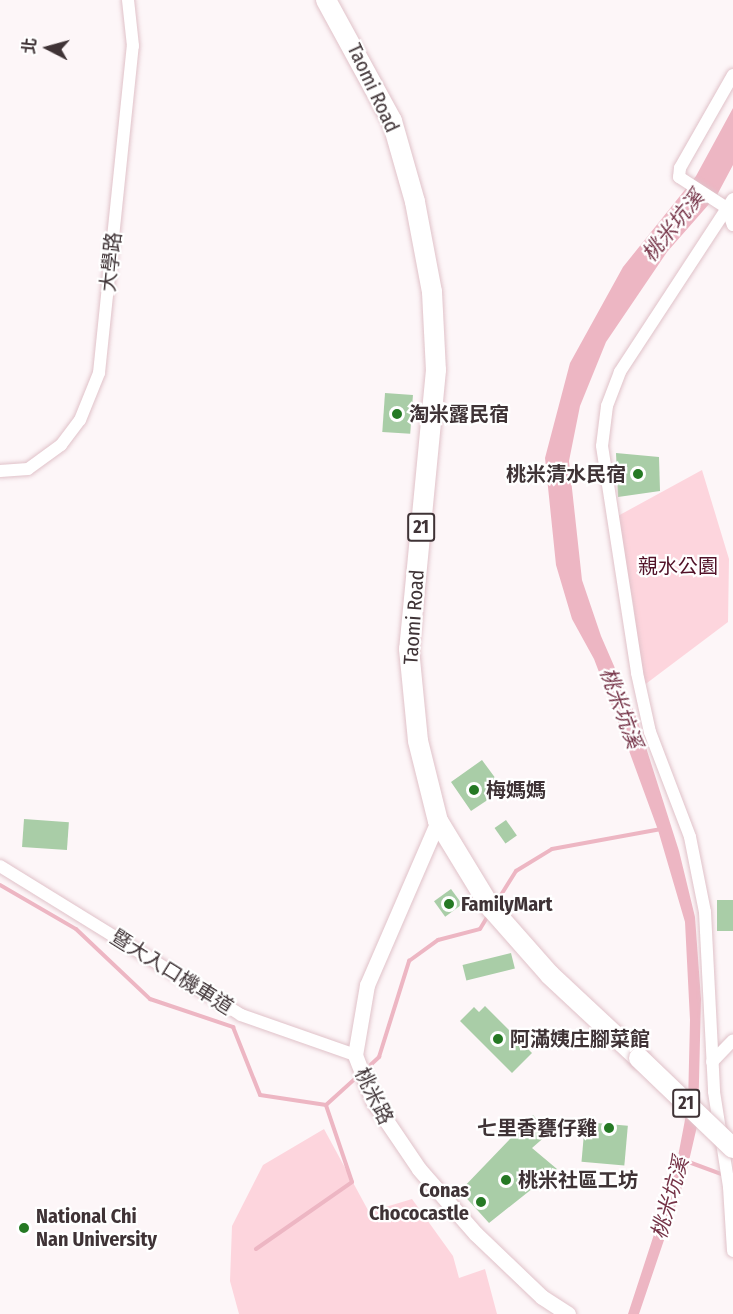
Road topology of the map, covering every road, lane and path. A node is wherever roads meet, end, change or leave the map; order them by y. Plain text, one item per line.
1 (128, 0) edge
2 (326, 0) edge
3 (733, 75) edge
4 (726, 204) edge
5 (733, 225) edge
6 (0, 471) edge
7 (438, 821) junction
8 (0, 866) edge
9 (733, 1040) edge
10 (355, 1056) junction
11 (712, 1062) junction
12 (729, 1154) edge
13 (733, 1251) edge
14 (568, 1314) edge

1 - 6 street, 大學路
2 - 7 main road, Taomi Road / 21
3 - 4 street
4 - 5 street
4 - 11 street
7 - 10 street, 桃米路
7 - 12 main road, 21, bridge
8 - 10 street, 暨大入口機車道
9 - 11 street
10 - 14 street, 桃米路
11 - 12 street
12 - 13 street

